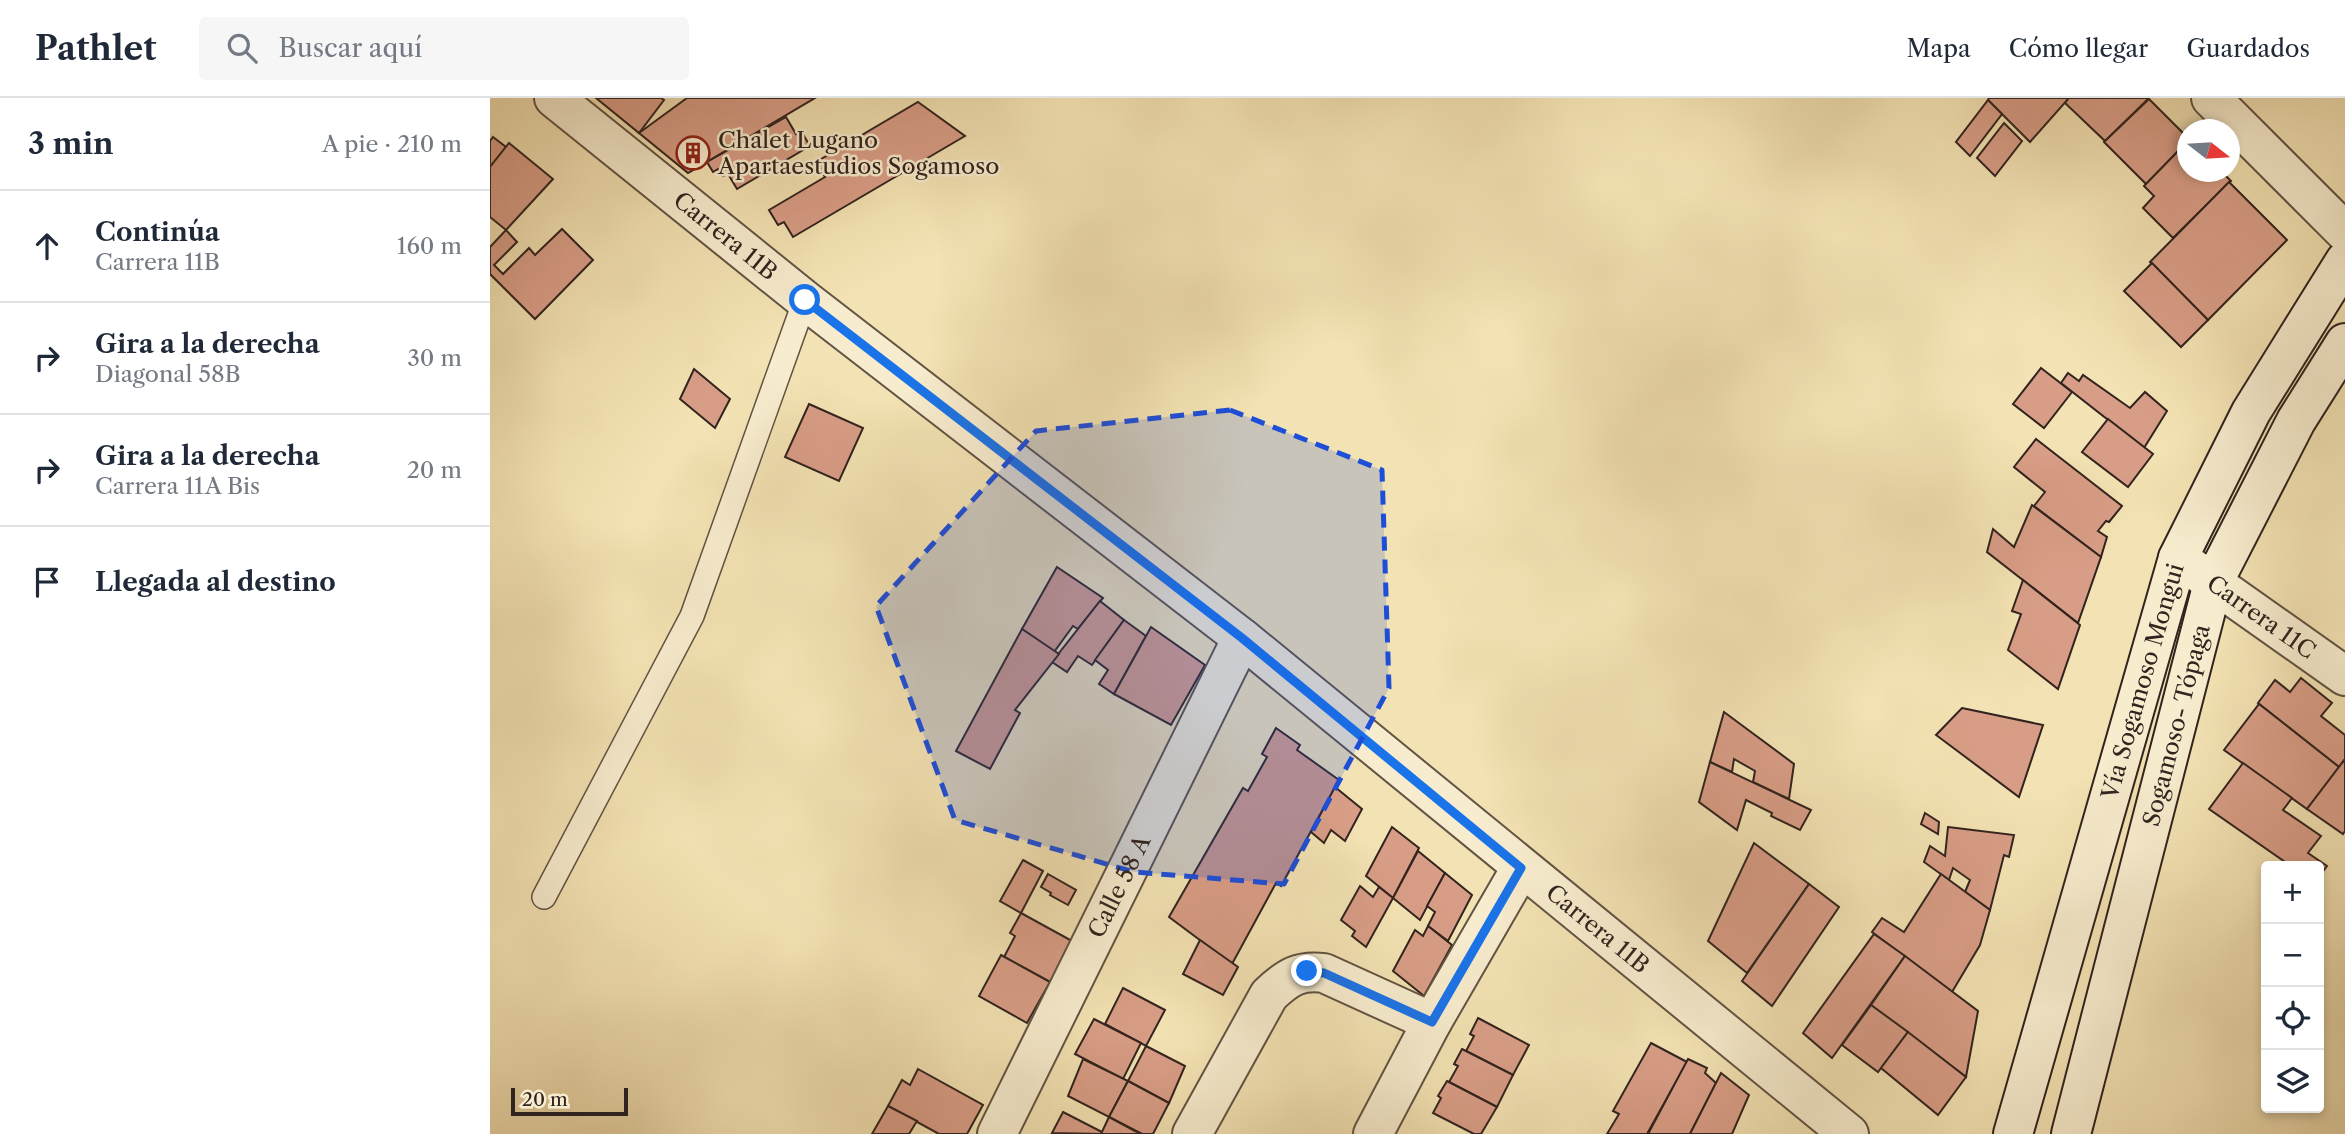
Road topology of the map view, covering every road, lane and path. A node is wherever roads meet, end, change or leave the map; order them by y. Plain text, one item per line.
1 (554, 98) edge
2 (2211, 98) edge
3 (2345, 232) edge
4 (2345, 261) edge
5 (805, 300) junction
6 (2345, 343) edge
7 (2178, 558) junction
8 (2213, 583) junction
9 (1242, 638) junction
10 (2345, 676) edge
11 (1521, 868) junction
12 (544, 897) dead end
13 (1432, 1022) junction
14 (997, 1134) edge
15 (1192, 1134) edge
16 (1373, 1134) edge
17 (1849, 1134) edge
18 (2013, 1134) edge
19 (2071, 1134) edge

1 - 5 street, Carrera 11B
2 - 3 street
4 - 7 street, Vía Sogamoso Mongui
5 - 9 street, Carrera 11B
5 - 12 lane
6 - 8 street, Sogamoso- Tópaga
7 - 8 street, Carrera 11C
7 - 18 street, Vía Sogamoso Mongui
8 - 10 street, Carrera 11C
8 - 19 street, Sogamoso- Tópaga
9 - 11 street, Carrera 11B
9 - 14 street, Calle 58 A
11 - 13 street
11 - 17 street, Carrera 11B
13 - 15 street
13 - 16 street

